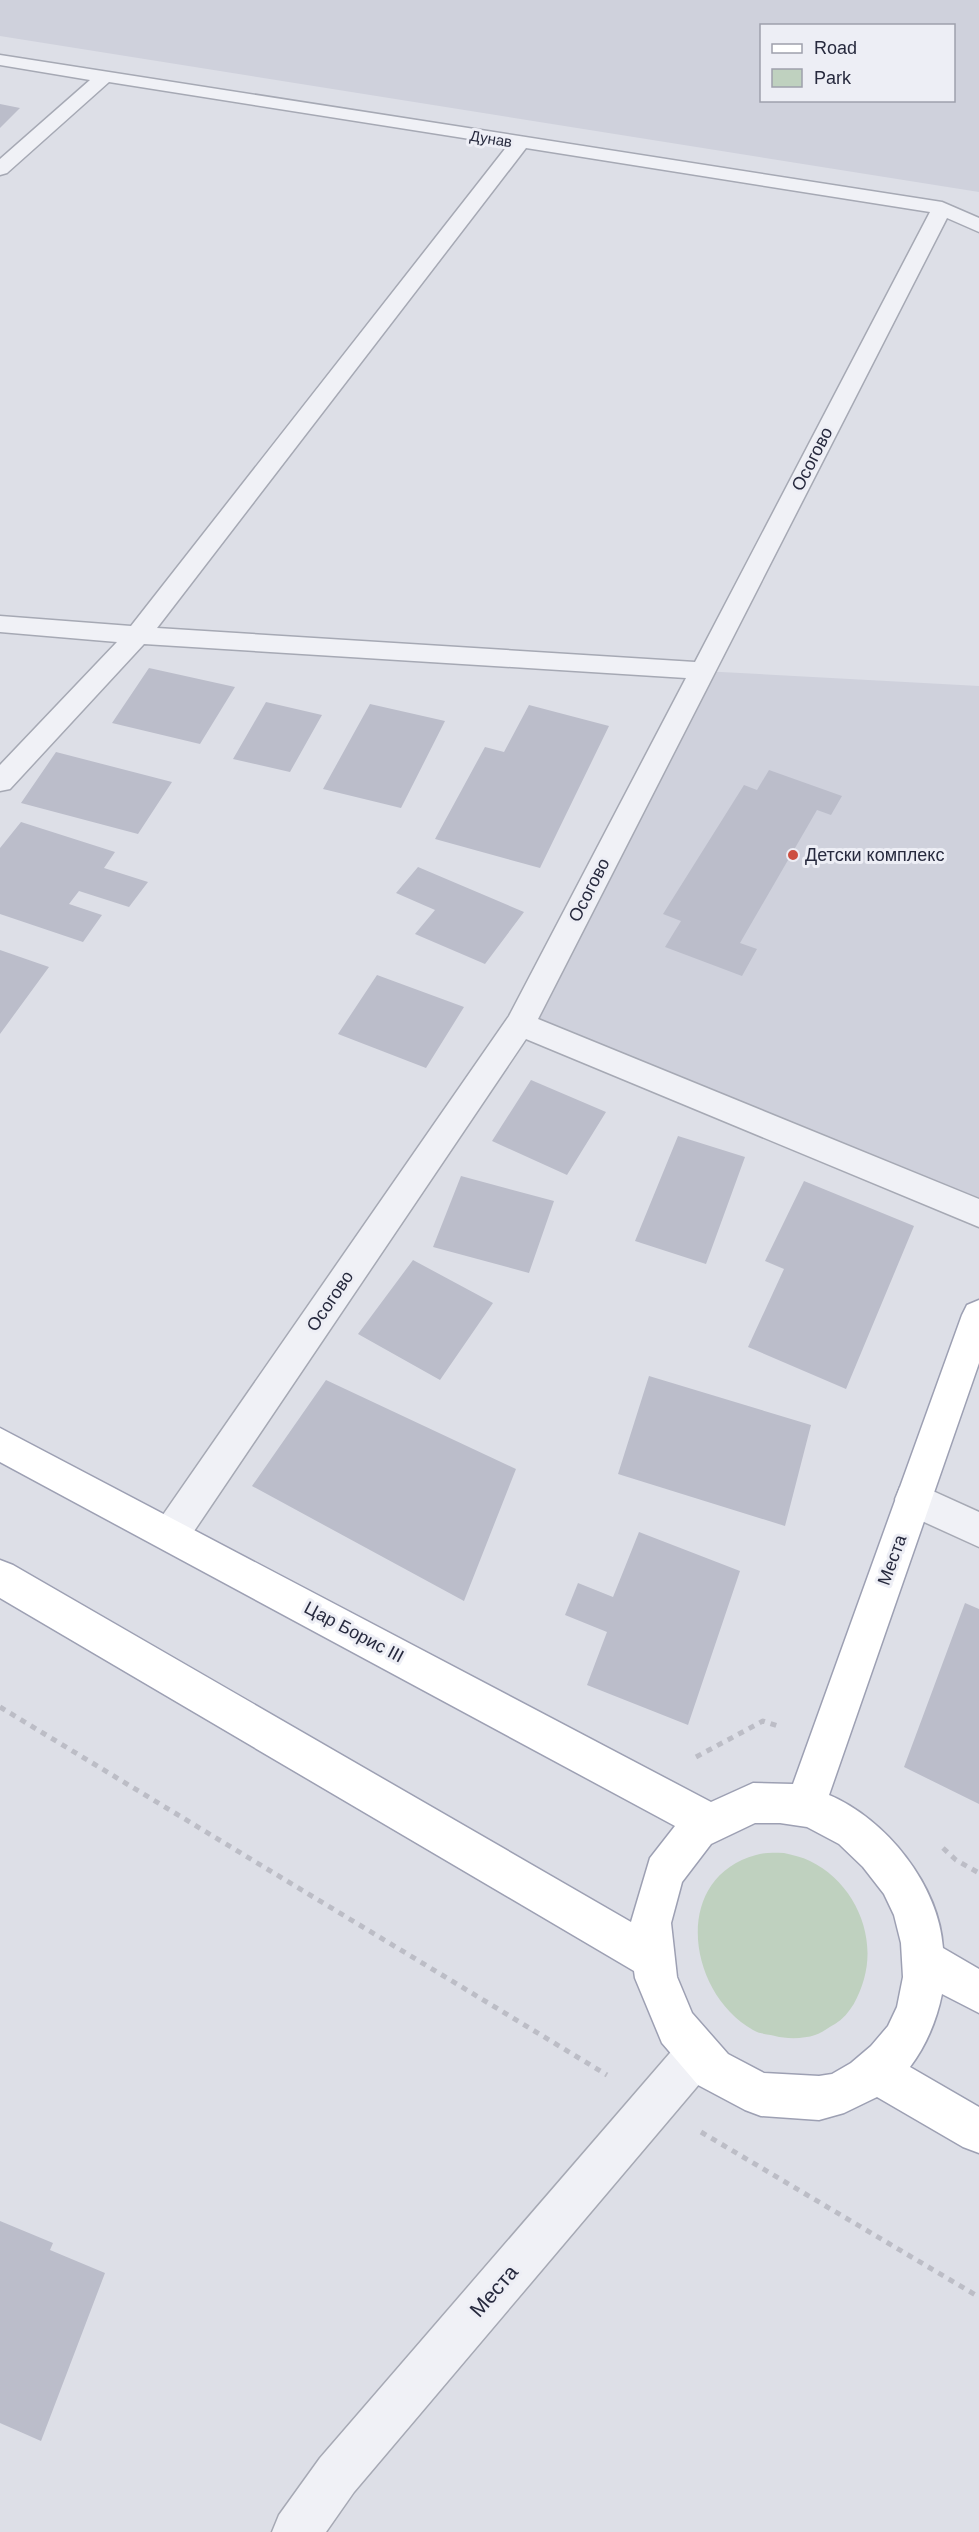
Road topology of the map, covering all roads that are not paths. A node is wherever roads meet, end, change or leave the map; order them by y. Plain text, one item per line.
1 (0, 60) edge
2 (104, 77) junction
3 (520, 143) junction
4 (0, 169) edge
5 (942, 208) junction
6 (977, 223) edge
7 (0, 624) edge
8 (138, 635) junction
9 (702, 671) junction
10 (0, 782) edge
11 (520, 1024) junction
12 (979, 1213) edge
13 (979, 1315) edge
14 (0, 1444) edge
15 (913, 1499) junction
16 (979, 1530) edge
17 (171, 1534) junction
18 (0, 1578) edge
19 (805, 1806) junction
20 (707, 1822) junction
21 (651, 1957) junction
22 (923, 1960) junction
23 (979, 1992) edge
24 (697, 2054) junction
25 (875, 2071) junction
26 (979, 2131) edge
27 (296, 2532) edge

1 - 2 street, Дунав
2 - 3 street, Дунав
2 - 4 street
3 - 5 street, Дунав
3 - 8 street
5 - 6 street, Дунав
5 - 9 street, Осогово
7 - 8 street
8 - 9 street
8 - 10 street
9 - 11 street, Осогово
11 - 12 street
11 - 17 street, Осогово
13 - 15 main road, Места
14 - 17 main road, Цар Борис III
15 - 16 street
15 - 19 main road, Места
17 - 20 main road, Цар Борис III
18 - 21 main road
19 - 20 main road
19 - 22 main road
20 - 21 main road
21 - 24 main road
22 - 23 main road
22 - 25 main road
24 - 25 main road
24 - 27 street, Места
25 - 26 main road

